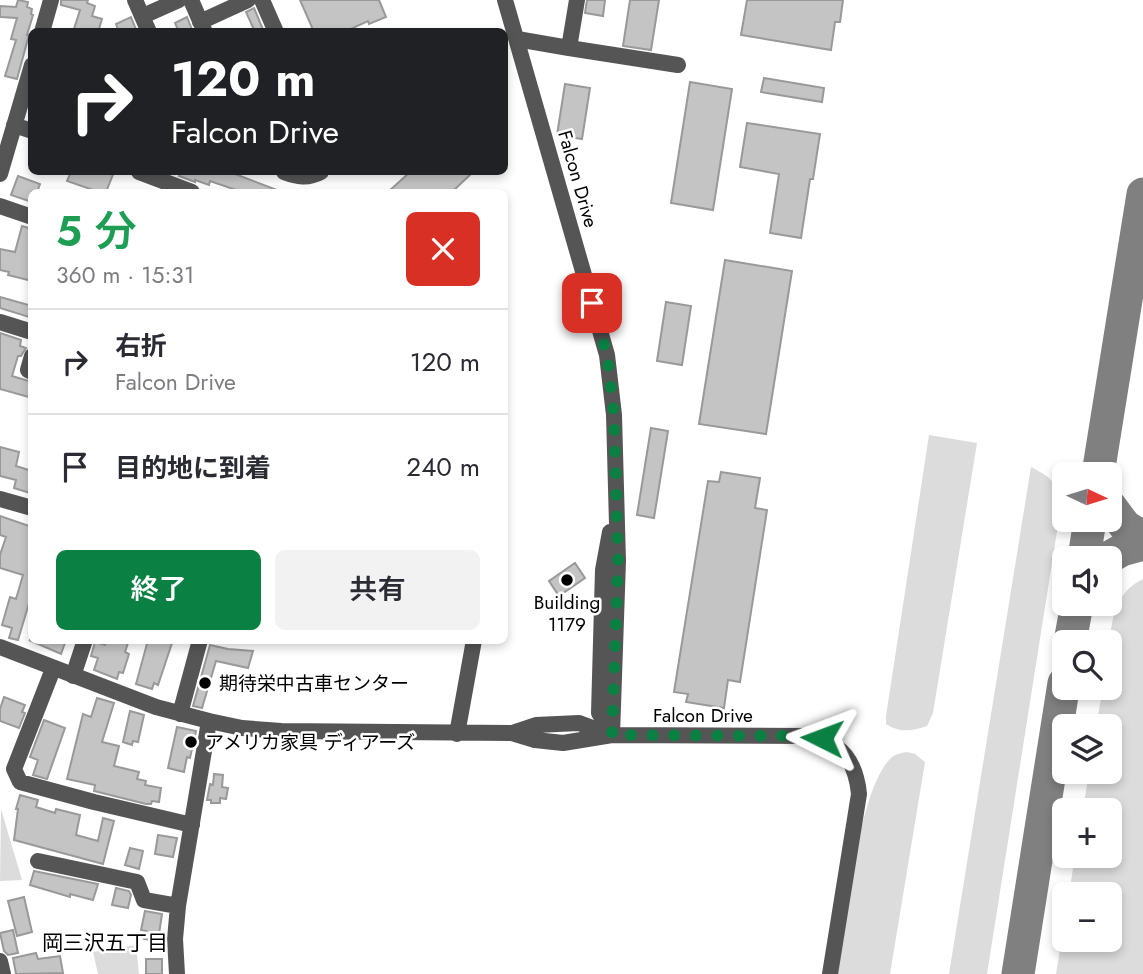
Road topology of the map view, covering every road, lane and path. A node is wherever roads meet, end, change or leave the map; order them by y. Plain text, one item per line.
1 (135, 0) edge
2 (179, 0) edge
3 (191, 0) edge
4 (248, 0) edge
5 (262, 0) edge
6 (505, 0) edge
7 (577, 0) edge
8 (47, 1) edge
9 (143, 16) junction
10 (203, 27) edge
11 (43, 28) edge
12 (148, 28) edge
13 (274, 28) edge
14 (517, 38) junction
15 (569, 48) junction
16 (678, 65) dead end
17 (28, 76) edge
18 (9, 126) edge
19 (28, 130) edge
20 (0, 174) edge
21 (147, 175) edge
22 (293, 175) edge
23 (315, 175) edge
24 (184, 189) edge
25 (0, 206) edge
26 (28, 216) edge
27 (0, 322) edge
28 (28, 331) edge
29 (616, 495) junction
30 (0, 499) edge
31 (28, 507) edge
32 (84, 644) edge
33 (199, 644) edge
34 (473, 644) edge
35 (0, 648) edge
36 (53, 668) junction
37 (73, 676) junction
38 (599, 701) junction
39 (180, 714) junction
40 (209, 721) junction
41 (579, 723) junction
42 (512, 733) junction
43 (457, 734) junction
44 (612, 735) junction
45 (192, 825) junction
46 (38, 861) dead end
47 (178, 906) junction
48 (0, 961) edge
49 (3, 974) edge
50 (177, 974) edge
51 (830, 974) edge

1 - 9 street
2 - 9 street
3 - 10 street
4 - 10 street
5 - 13 street
6 - 14 street, Falcon Drive
7 - 15 street
8 - 11 street
9 - 12 street
14 - 15 street
14 - 29 street, Falcon Drive
15 - 16 street
17 - 18 street
18 - 19 street
18 - 20 street
21 - 24 street
22 - 23 street
25 - 26 street
27 - 28 street
29 - 38 street, Falcon Drive
29 - 44 street, Falcon Drive
30 - 31 street
32 - 37 street
33 - 39 street
34 - 43 street
35 - 36 street
36 - 37 street
36 - 45 street
37 - 39 street
38 - 41 street
38 - 44 street
39 - 40 street
40 - 43 street
40 - 45 street
41 - 42 street
41 - 44 street
42 - 43 street
42 - 44 street
44 - 51 street, Falcon Drive
45 - 47 street
46 - 47 street
47 - 50 street
48 - 49 street

